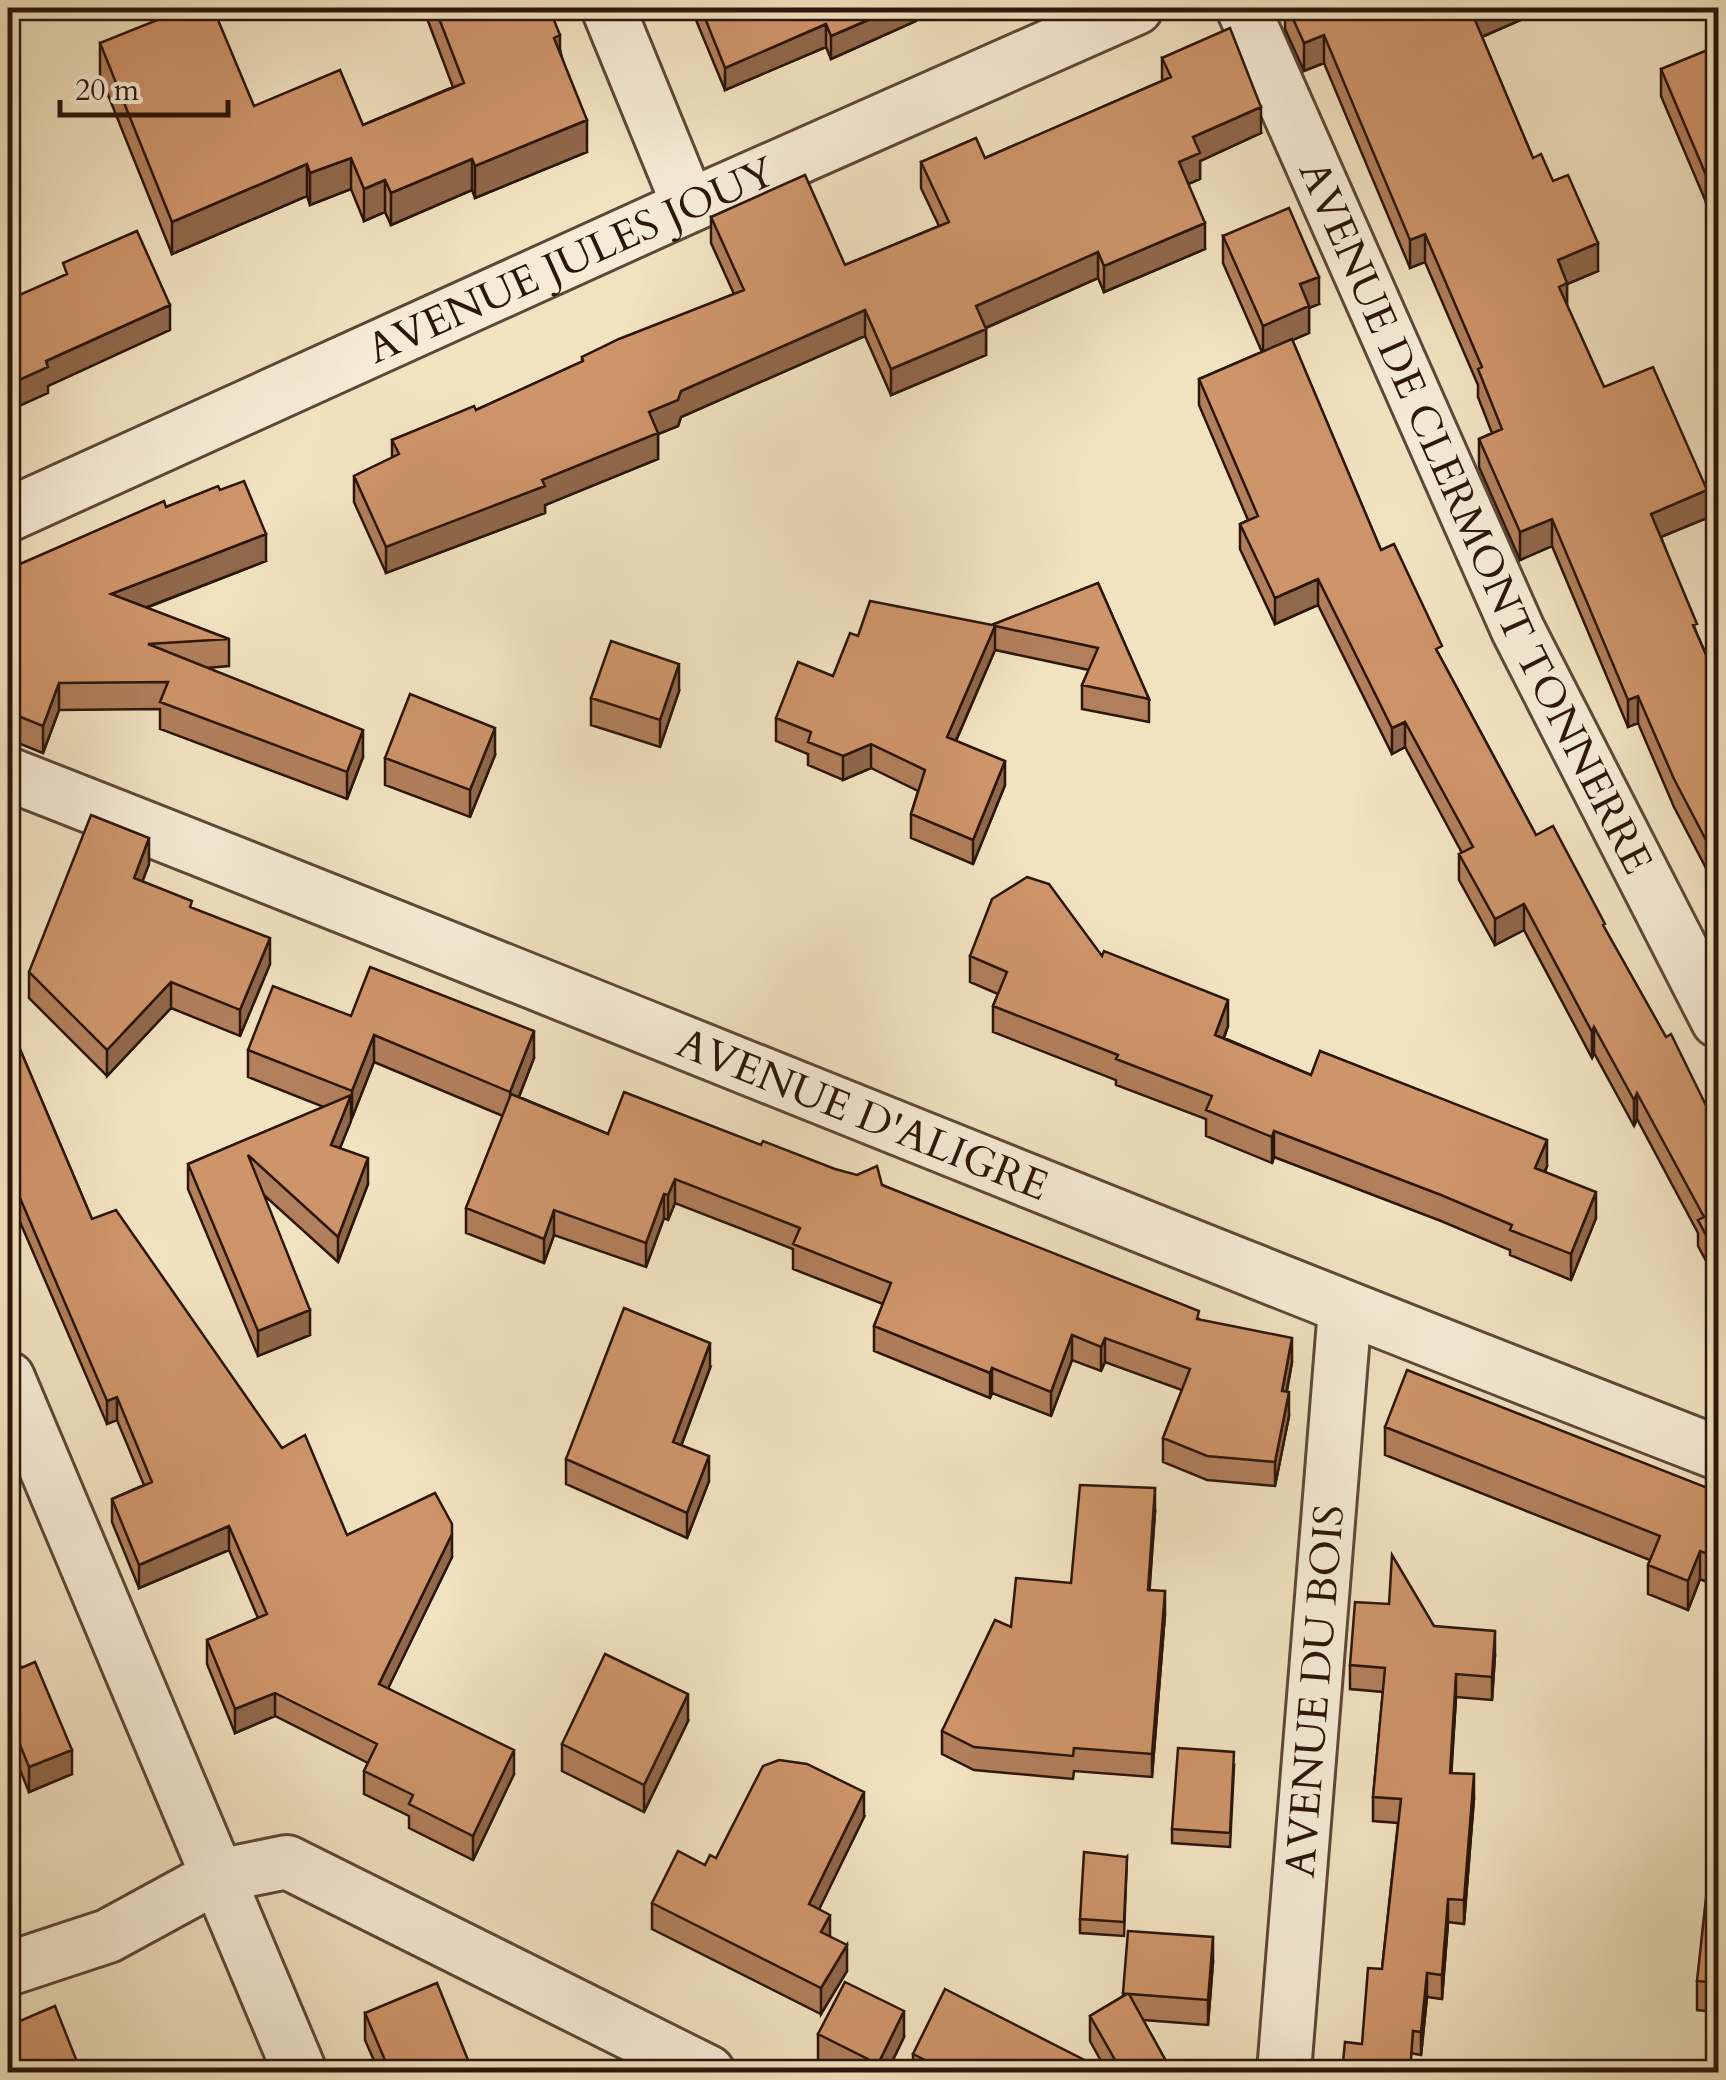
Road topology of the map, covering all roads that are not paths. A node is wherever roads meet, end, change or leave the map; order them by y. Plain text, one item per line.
1 (608, 8) edge
2 (1136, 8) edge
3 (1243, 8) edge
4 (689, 206) junction
5 (8, 515) edge
6 (8, 774) edge
7 (1718, 1021) edge
8 (1345, 1309) junction
9 (8, 1378) edge
10 (1718, 1453) edge
11 (218, 1876) junction
12 (8, 1968) edge
13 (300, 2072) edge
14 (708, 2072) edge
15 (1284, 2072) edge

1 - 4 street
2 - 4 street, AVENUE JULES JOUY
3 - 7 street, AVENUE DE CLERMONT TONNERRE
4 - 5 street, AVENUE JULES JOUY
6 - 8 street, AVENUE D'ALIGRE
8 - 10 street, AVENUE D'ALIGRE
8 - 15 street, AVENUE DU BOIS
9 - 11 street
11 - 12 street
11 - 13 street
11 - 14 street

